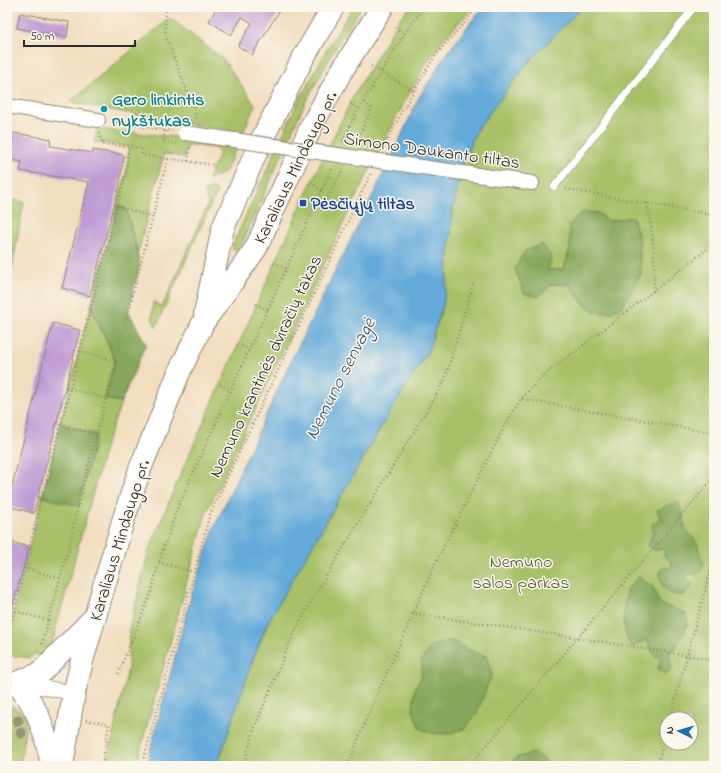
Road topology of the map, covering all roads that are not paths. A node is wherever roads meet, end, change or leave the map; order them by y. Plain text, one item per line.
1 (333, 7) edge
2 (382, 7) edge
3 (694, 7) edge
4 (7, 106) edge
5 (98, 120) road end
6 (188, 137) road end
7 (532, 183) dead end
8 (554, 187) road end
9 (203, 323) junction
10 (94, 618) junction
11 (12, 682) edge
12 (74, 693) junction
13 (53, 766) edge
14 (62, 766) edge

1 - 9 main road, Karaliaus Mindaugo pr.
2 - 9 main road, Karaliaus Mindaugo pr.
3 - 8 lane
4 - 5 street
6 - 7 street, Simono Daukanto tiltas, bridge
9 - 10 main road, Karaliaus Mindaugo pr.
10 - 11 main road
10 - 12 main road, Karaliaus Mindaugo pr.
11 - 12 street
11 - 13 main road
12 - 14 main road, Karaliaus Mindaugo pr.

